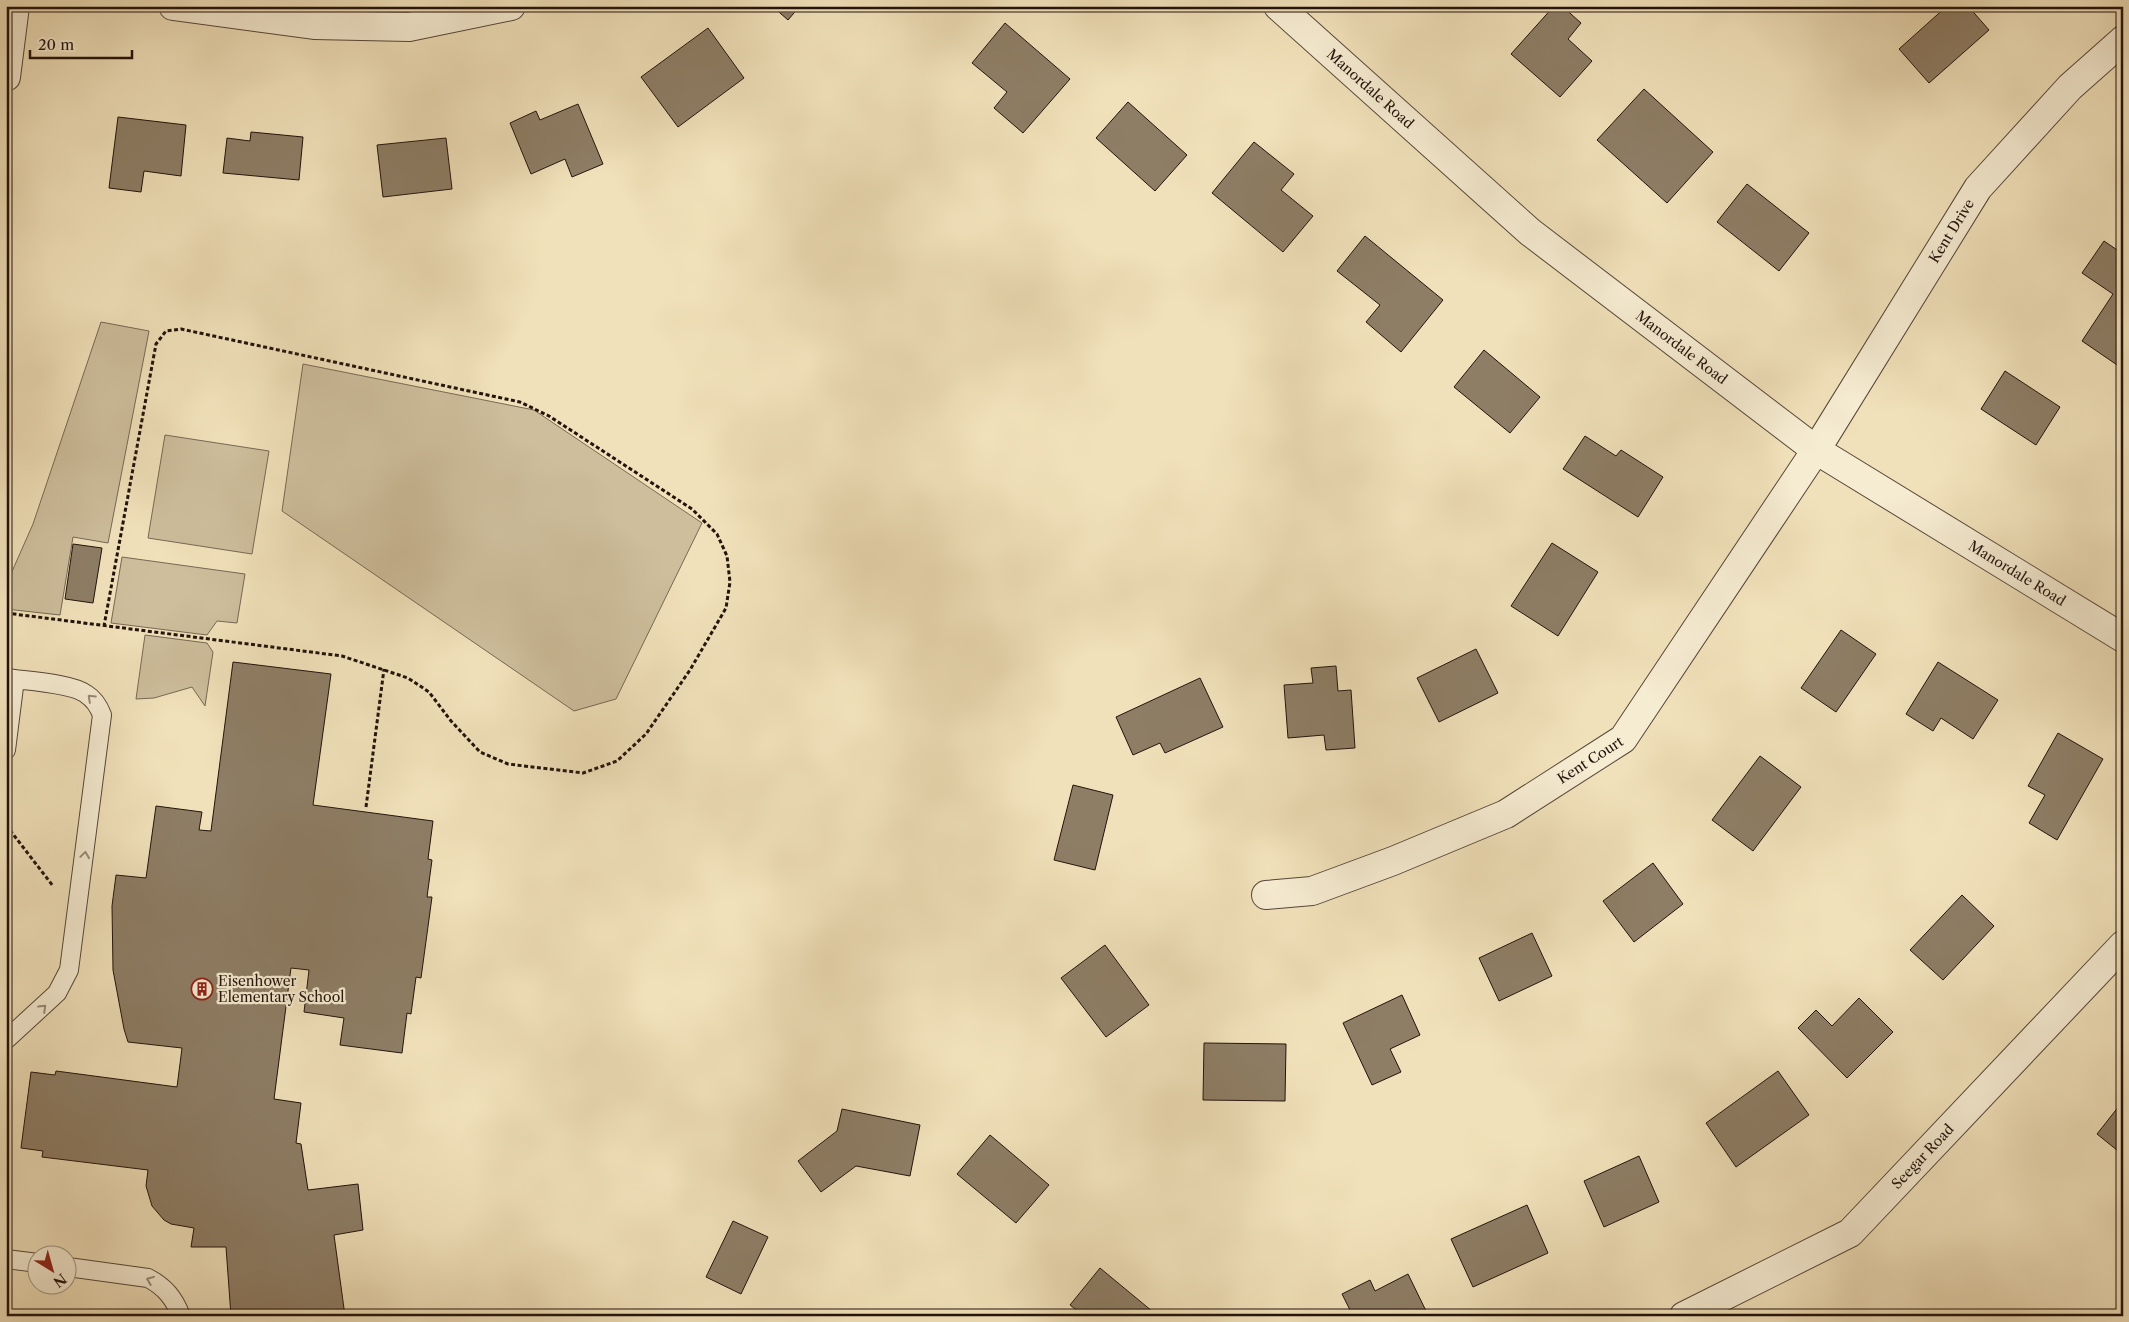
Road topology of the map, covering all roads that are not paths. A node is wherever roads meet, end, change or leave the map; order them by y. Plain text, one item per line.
1 (16, 6) edge
2 (173, 6) edge
3 (511, 6) edge
4 (1278, 6) edge
5 (2123, 40) edge
6 (6, 77) edge
7 (1816, 450) junction
8 (2123, 638) edge
9 (11, 679) edge
10 (6, 750) edge
11 (1266, 895) dead end
12 (2123, 945) edge
13 (6, 1040) edge
14 (6, 1259) edge
15 (28, 1262) edge
16 (78, 1268) edge
17 (181, 1316) edge
18 (1684, 1316) edge

1 - 6 street
2 - 3 street
4 - 7 street, Manordale Road
5 - 7 street, Kent Drive
7 - 8 street, Manordale Road
7 - 11 street, Kent Court
9 - 10 lane
13 -> 9 lane
12 - 18 street, Seegar Road
14 - 15 lane
17 -> 16 lane

